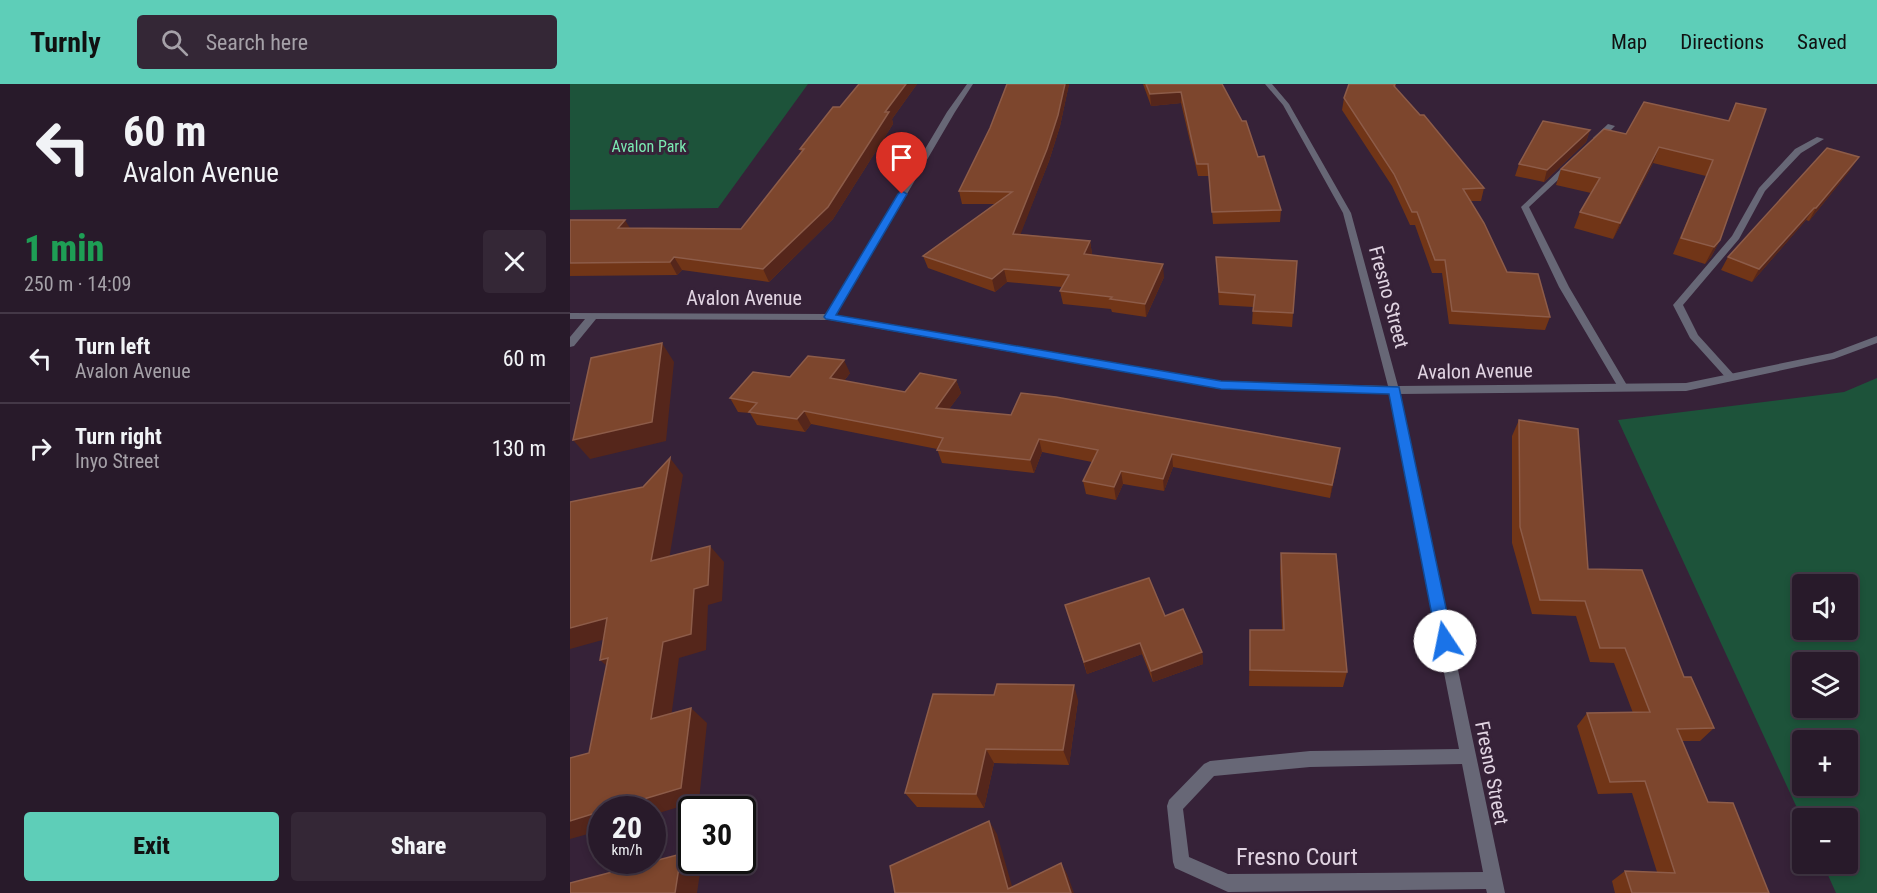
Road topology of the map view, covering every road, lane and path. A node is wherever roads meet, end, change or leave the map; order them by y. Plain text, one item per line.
1 (970, 84) edge
2 (1268, 84) edge
3 (1611, 126) dead end
4 (1820, 139) dead end
5 (1585, 150) edge
6 (1577, 158) edge
7 (570, 316) edge
8 (593, 316) junction
9 (830, 317) junction
10 (1877, 339) edge
11 (570, 344) edge
12 (1731, 377) junction
13 (1623, 387) junction
14 (1394, 390) junction
15 (1469, 756) junction
16 (1495, 886) edge

1 - 9 street
2 - 14 street, Fresno Street
3 - 5 street
4 - 12 street
6 - 13 street
7 - 8 street, Avalon Avenue
8 - 9 street, Avalon Avenue
8 - 11 street
9 - 14 street, Avalon Avenue
10 - 12 street, Avalon Avenue
12 - 13 street, Avalon Avenue
13 - 14 street, Avalon Avenue
14 - 15 street, Fresno Street
15 - 16 street, Fresno Street
15 - 16 street, Fresno Court

